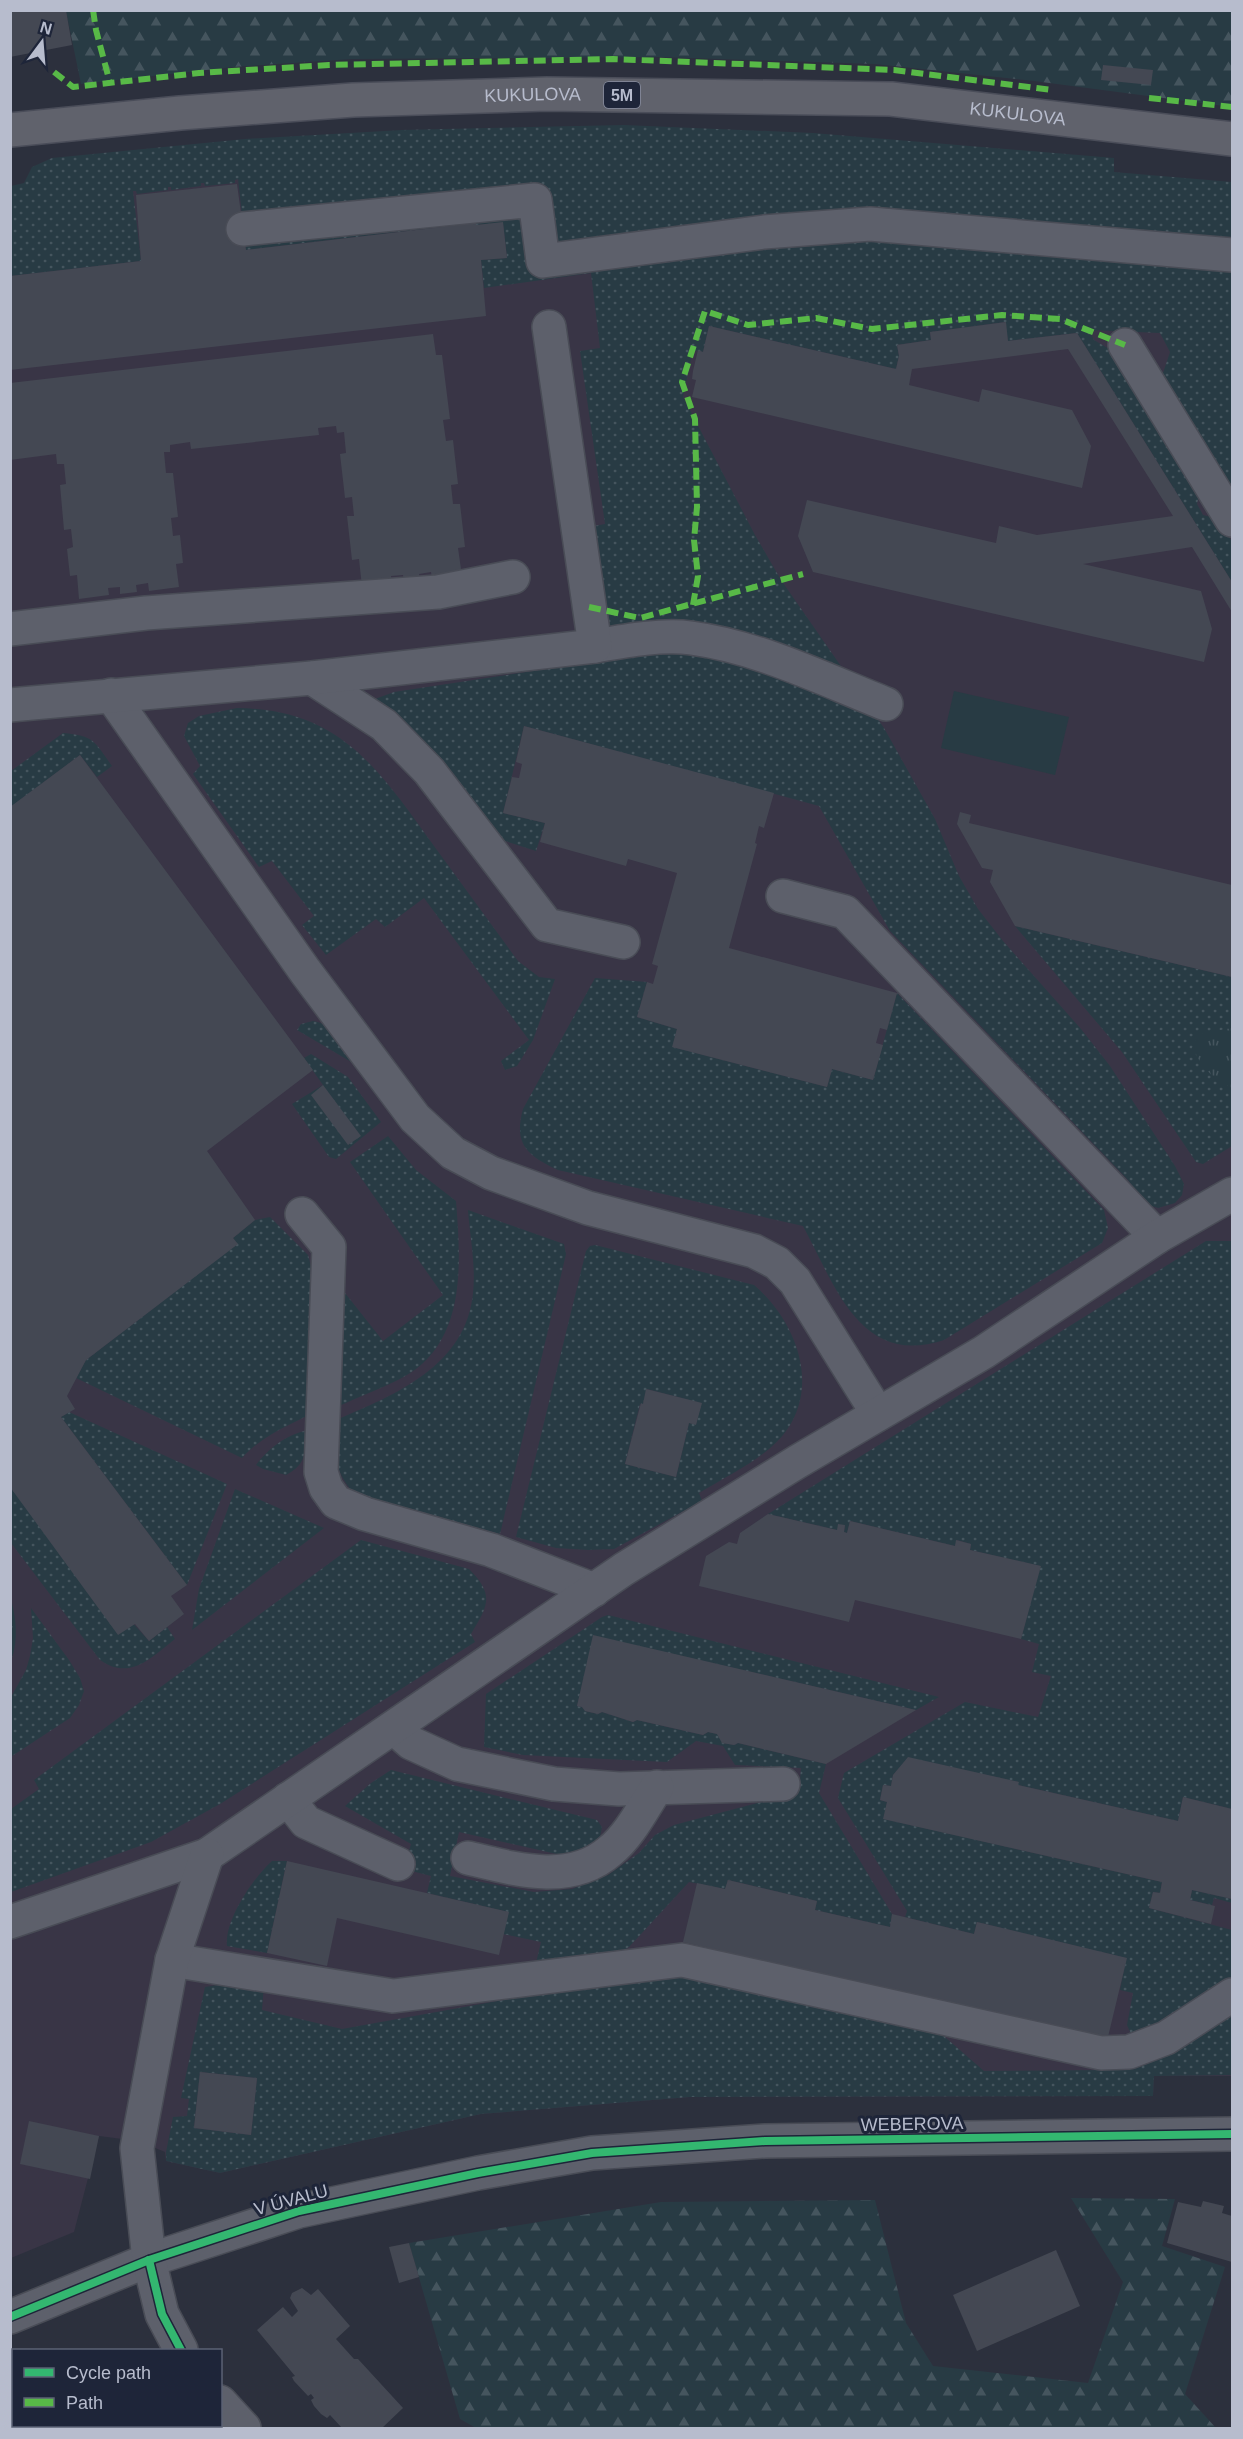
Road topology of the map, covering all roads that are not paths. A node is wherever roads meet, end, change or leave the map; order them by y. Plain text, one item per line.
1 (10, 130) edge
2 (1233, 139) edge
3 (243, 229) dead end
4 (1233, 255) edge
5 (549, 327) dead end
6 (1125, 345) dead end
7 (1233, 520) edge
8 (513, 577) dead end
9 (10, 629) edge
10 (595, 646) junction
11 (312, 678) junction
12 (111, 695) junction
13 (886, 704) dead end
14 (10, 705) edge
15 (783, 896) dead end
16 (622, 942) dead end
17 (1225, 1204) edge
18 (303, 1214) dead end
19 (1157, 1237) junction
20 (878, 1414) junction
21 (594, 1590) junction
22 (394, 1728) junction
23 (783, 1784) dead end
24 (657, 1787) junction
25 (288, 1799) junction
26 (207, 1855) junction
27 (468, 1858) dead end
28 (398, 1864) dead end
29 (10, 1922) edge
30 (172, 1960) junction
31 (1233, 1995) edge
32 (1233, 2134) edge
33 (592, 2153) joint
34 (149, 2260) junction
35 (10, 2317) edge
36 (180, 2349) edge

1 - 2 main road, KUKULOVA / 5M
3 - 4 street
5 - 10 street
6 - 7 street
8 - 9 street
10 - 11 street
10 - 13 street
11 - 12 street
11 - 16 street
12 - 14 street
12 - 20 street
15 - 19 street
17 - 19 street
18 - 21 street
19 - 20 street
20 - 21 street
21 - 22 street
22 - 24 street
22 - 25 street
23 - 24 street
24 - 27 street
25 - 26 street
25 - 28 street
26 - 29 street
26 - 30 street
30 - 31 street
30 - 34 street
32 - 33 street, WEBEROVA
33 - 34 street, V ÚVALU
34 - 35 street, V ÚVALU
34 - 36 street

